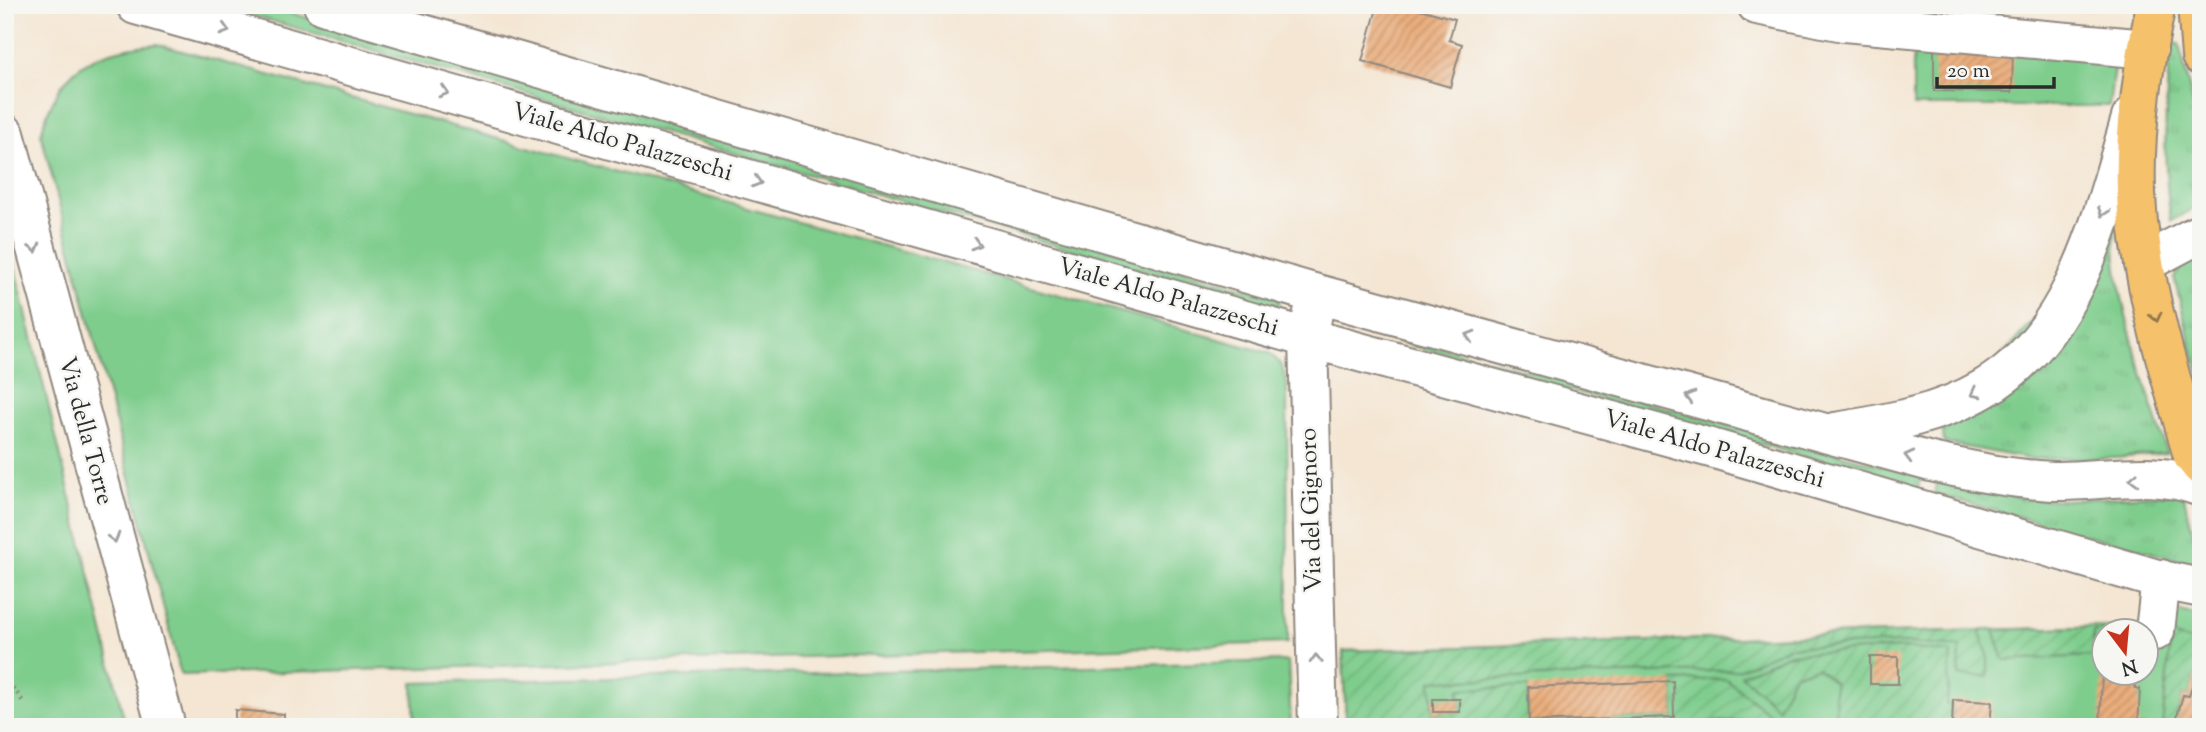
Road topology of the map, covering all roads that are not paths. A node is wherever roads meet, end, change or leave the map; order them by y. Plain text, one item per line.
1 (136, 5) edge
2 (323, 5) edge
3 (1757, 5) edge
4 (2156, 5) edge
5 (2197, 5) edge
6 (2201, 56) edge
7 (2145, 62) junction
8 (5, 134) edge
9 (2201, 233) edge
10 (2144, 263) junction
11 (1317, 294) junction
12 (1308, 338) junction
13 (1824, 434) junction
14 (2201, 466) edge
15 (2201, 487) edge
16 (2161, 579) junction
17 (2201, 587) edge
18 (2157, 616) edge
19 (166, 727) edge
20 (1318, 727) edge

1 -> 12 street, Viale Aldo Palazzeschi
2 - 11 street, Viale Aldo Palazzeschi
3 - 7 street
4 - 7 main road
5 - 6 main road
7 - 10 main road
7 -> 13 street
8 -> 19 street, Via della Torre
9 - 10 street
10 -> 14 main road
11 - 12 street, Via del Gignoro
13 -> 11 street, Viale Aldo Palazzeschi
12 - 16 street, Viale Aldo Palazzeschi
20 -> 12 street, Via del Gignoro
15 -> 13 street, Viale Aldo Palazzeschi
16 - 17 street, Viale Aldo Palazzeschi
16 - 18 street

